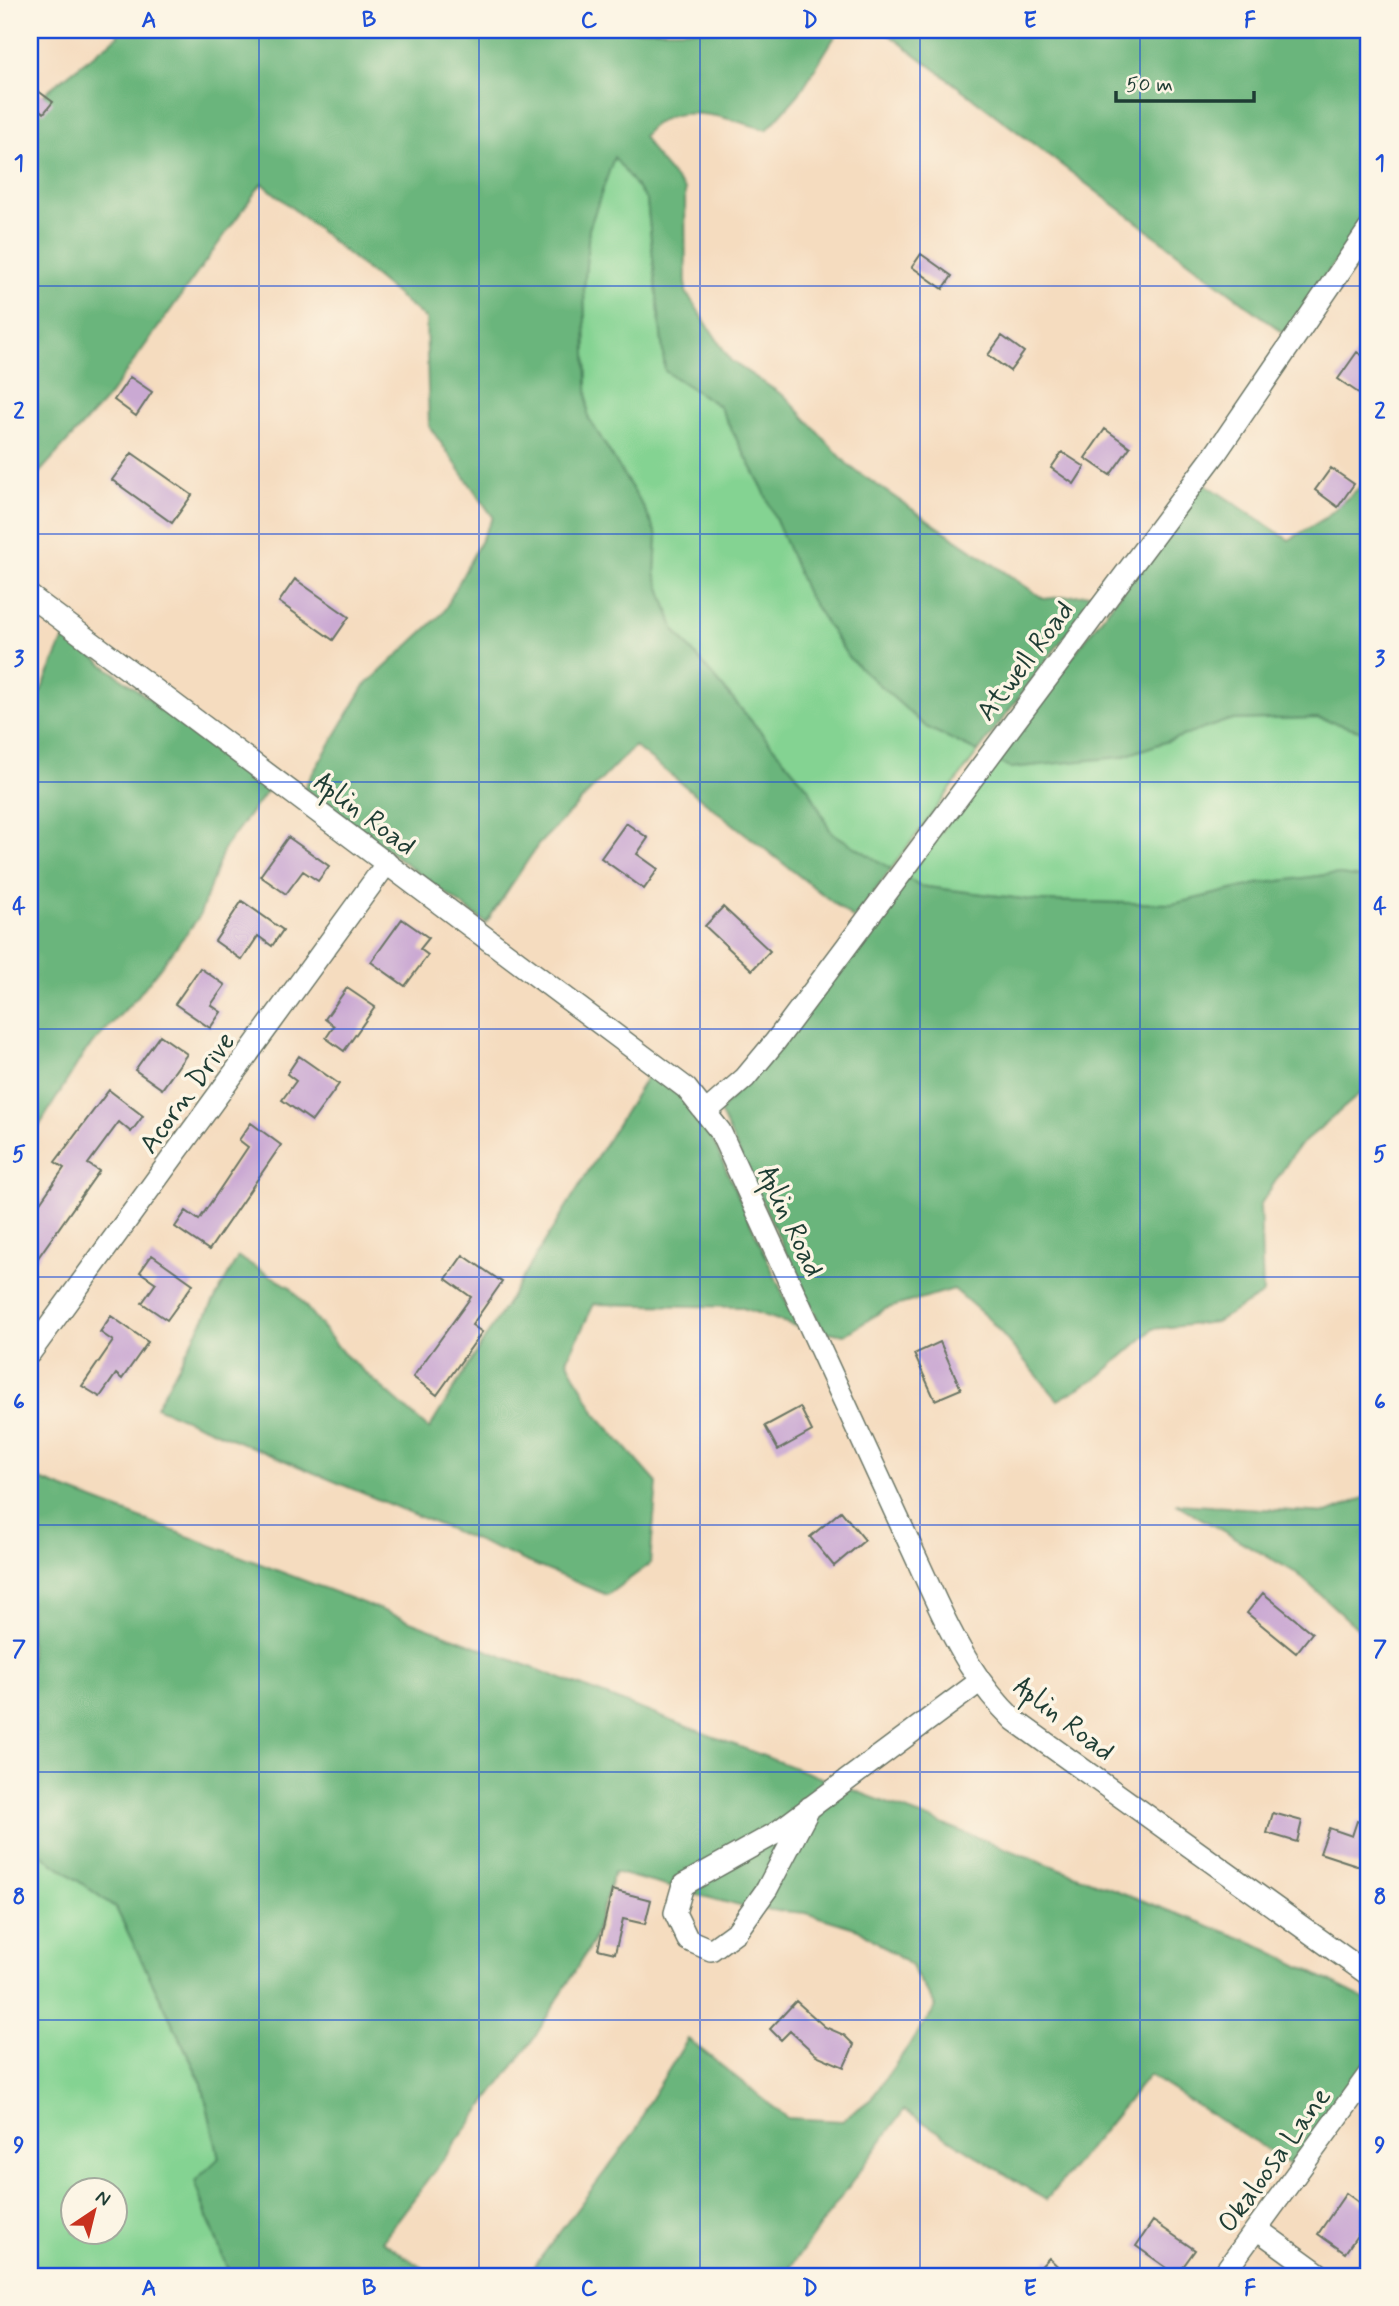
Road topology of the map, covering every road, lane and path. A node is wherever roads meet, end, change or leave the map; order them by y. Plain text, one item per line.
1 (1369, 229) edge
2 (30, 596) edge
3 (387, 863) junction
4 (707, 1111) junction
5 (30, 1353) edge
6 (979, 1682) junction
7 (810, 1807) junction
8 (1369, 1975) edge
9 (1369, 2074) edge
10 (1257, 2229) junction
11 (1222, 2276) edge
12 (1322, 2276) edge

1 - 4 street, Atwell Road
2 - 3 street, Aplin Road
3 - 4 street, Aplin Road
3 - 5 street, Acorn Drive
4 - 6 street, Aplin Road
6 - 7 street
6 - 8 street, Aplin Road
7 - 7 street
9 - 10 street, Okaloosa Lane
10 - 11 street, Okaloosa Lane
10 - 12 street

